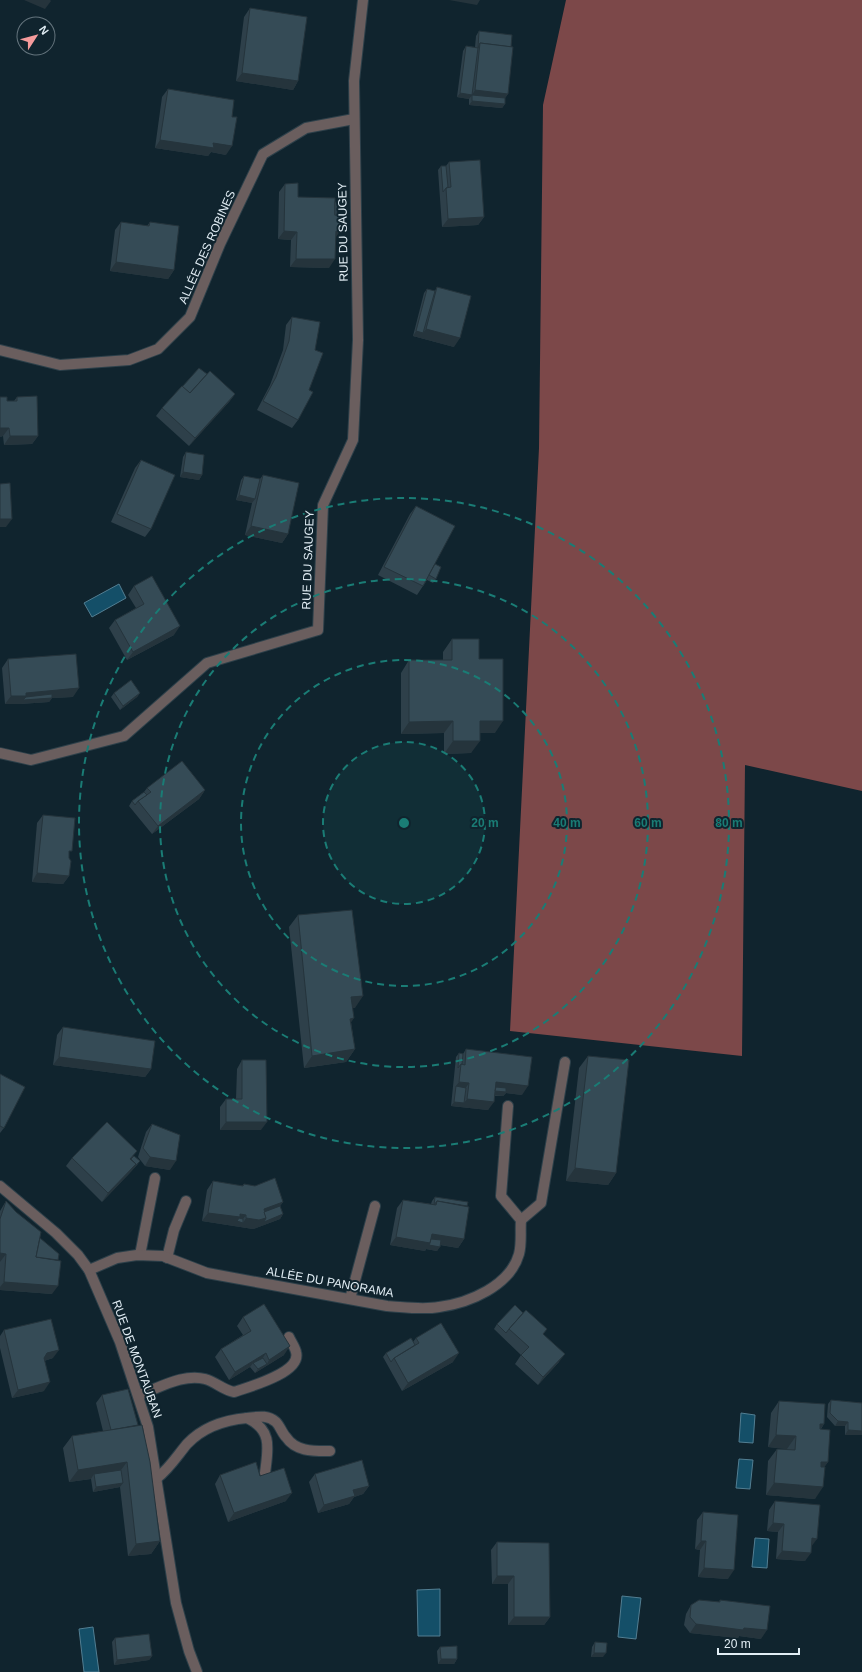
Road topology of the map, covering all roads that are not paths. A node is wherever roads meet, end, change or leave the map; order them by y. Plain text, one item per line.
1 (363, 0) edge
2 (354, 119) junction
3 (0, 350) edge
4 (0, 753) edge
5 (565, 1062) dead end
6 (508, 1106) dead end
7 (155, 1178) dead end
8 (0, 1186) edge
9 (186, 1201) dead end
10 (375, 1206) dead end
11 (521, 1220) junction
12 (140, 1255) junction
13 (167, 1258) junction
14 (88, 1270) junction
15 (350, 1299) junction
16 (289, 1338) dead end
17 (139, 1396) junction
18 (247, 1418) junction
19 (330, 1450) dead end
20 (265, 1473) edge
21 (157, 1478) junction
22 (197, 1672) edge

1 - 2 street, RUE DU SAUGEY
2 - 3 street, ALLÉE DES ROBINES
2 - 4 street, RUE DU SAUGEY
5 - 11 street
6 - 11 street
7 - 12 street
8 - 14 street, RUE DE MONTAUBAN
9 - 13 street
10 - 15 street
11 - 15 street, ALLÉE DU PANORAMA
12 - 13 street, ALLÉE DU PANORAMA
12 - 14 street, ALLÉE DU PANORAMA
13 - 15 street, ALLÉE DU PANORAMA
14 - 17 street, RUE DE MONTAUBAN
16 - 17 street
17 - 21 street, RUE DE MONTAUBAN
18 - 19 street
18 - 20 street
18 - 21 street
21 - 22 street, RUE DE MONTAUBAN

